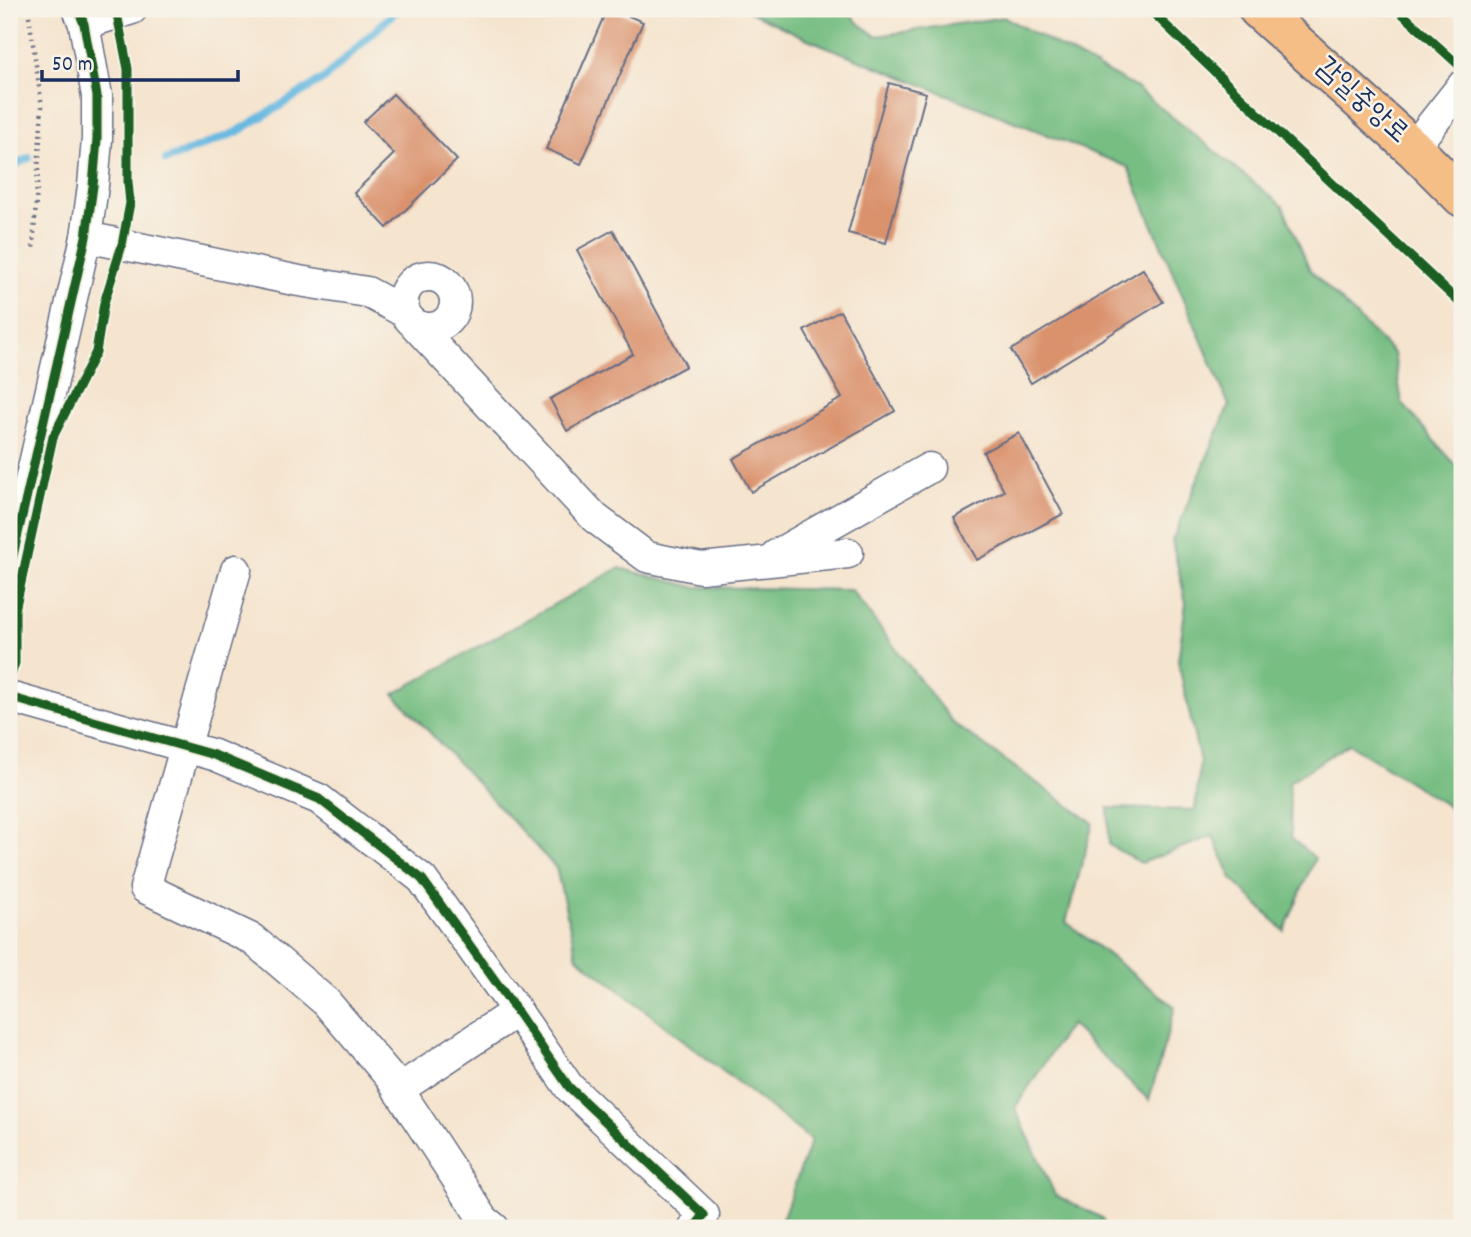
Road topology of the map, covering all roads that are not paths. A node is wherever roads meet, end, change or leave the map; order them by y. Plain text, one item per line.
1 (132, 9) edge
2 (1258, 9) edge
3 (81, 17) edge
4 (1462, 86) edge
5 (1413, 148) junction
6 (1462, 197) edge
7 (86, 237) junction
8 (929, 468) dead end
9 (848, 553) dead end
10 (766, 561) junction
11 (236, 570) dead end
12 (9, 573) edge
13 (9, 697) edge
14 (186, 747) junction
15 (517, 1011) junction
16 (398, 1090) junction
17 (494, 1228) edge
18 (694, 1228) edge

1 - 3 street
2 - 5 main road, 감일중앙로
3 - 7 street
4 - 5 street
5 - 6 main road, 감일중앙로
7 - 10 street
7 - 12 street
8 - 10 street
9 - 10 street
11 - 14 street
13 - 14 street
14 - 15 street
14 - 16 street
15 - 16 street
15 - 18 street
16 - 17 street

